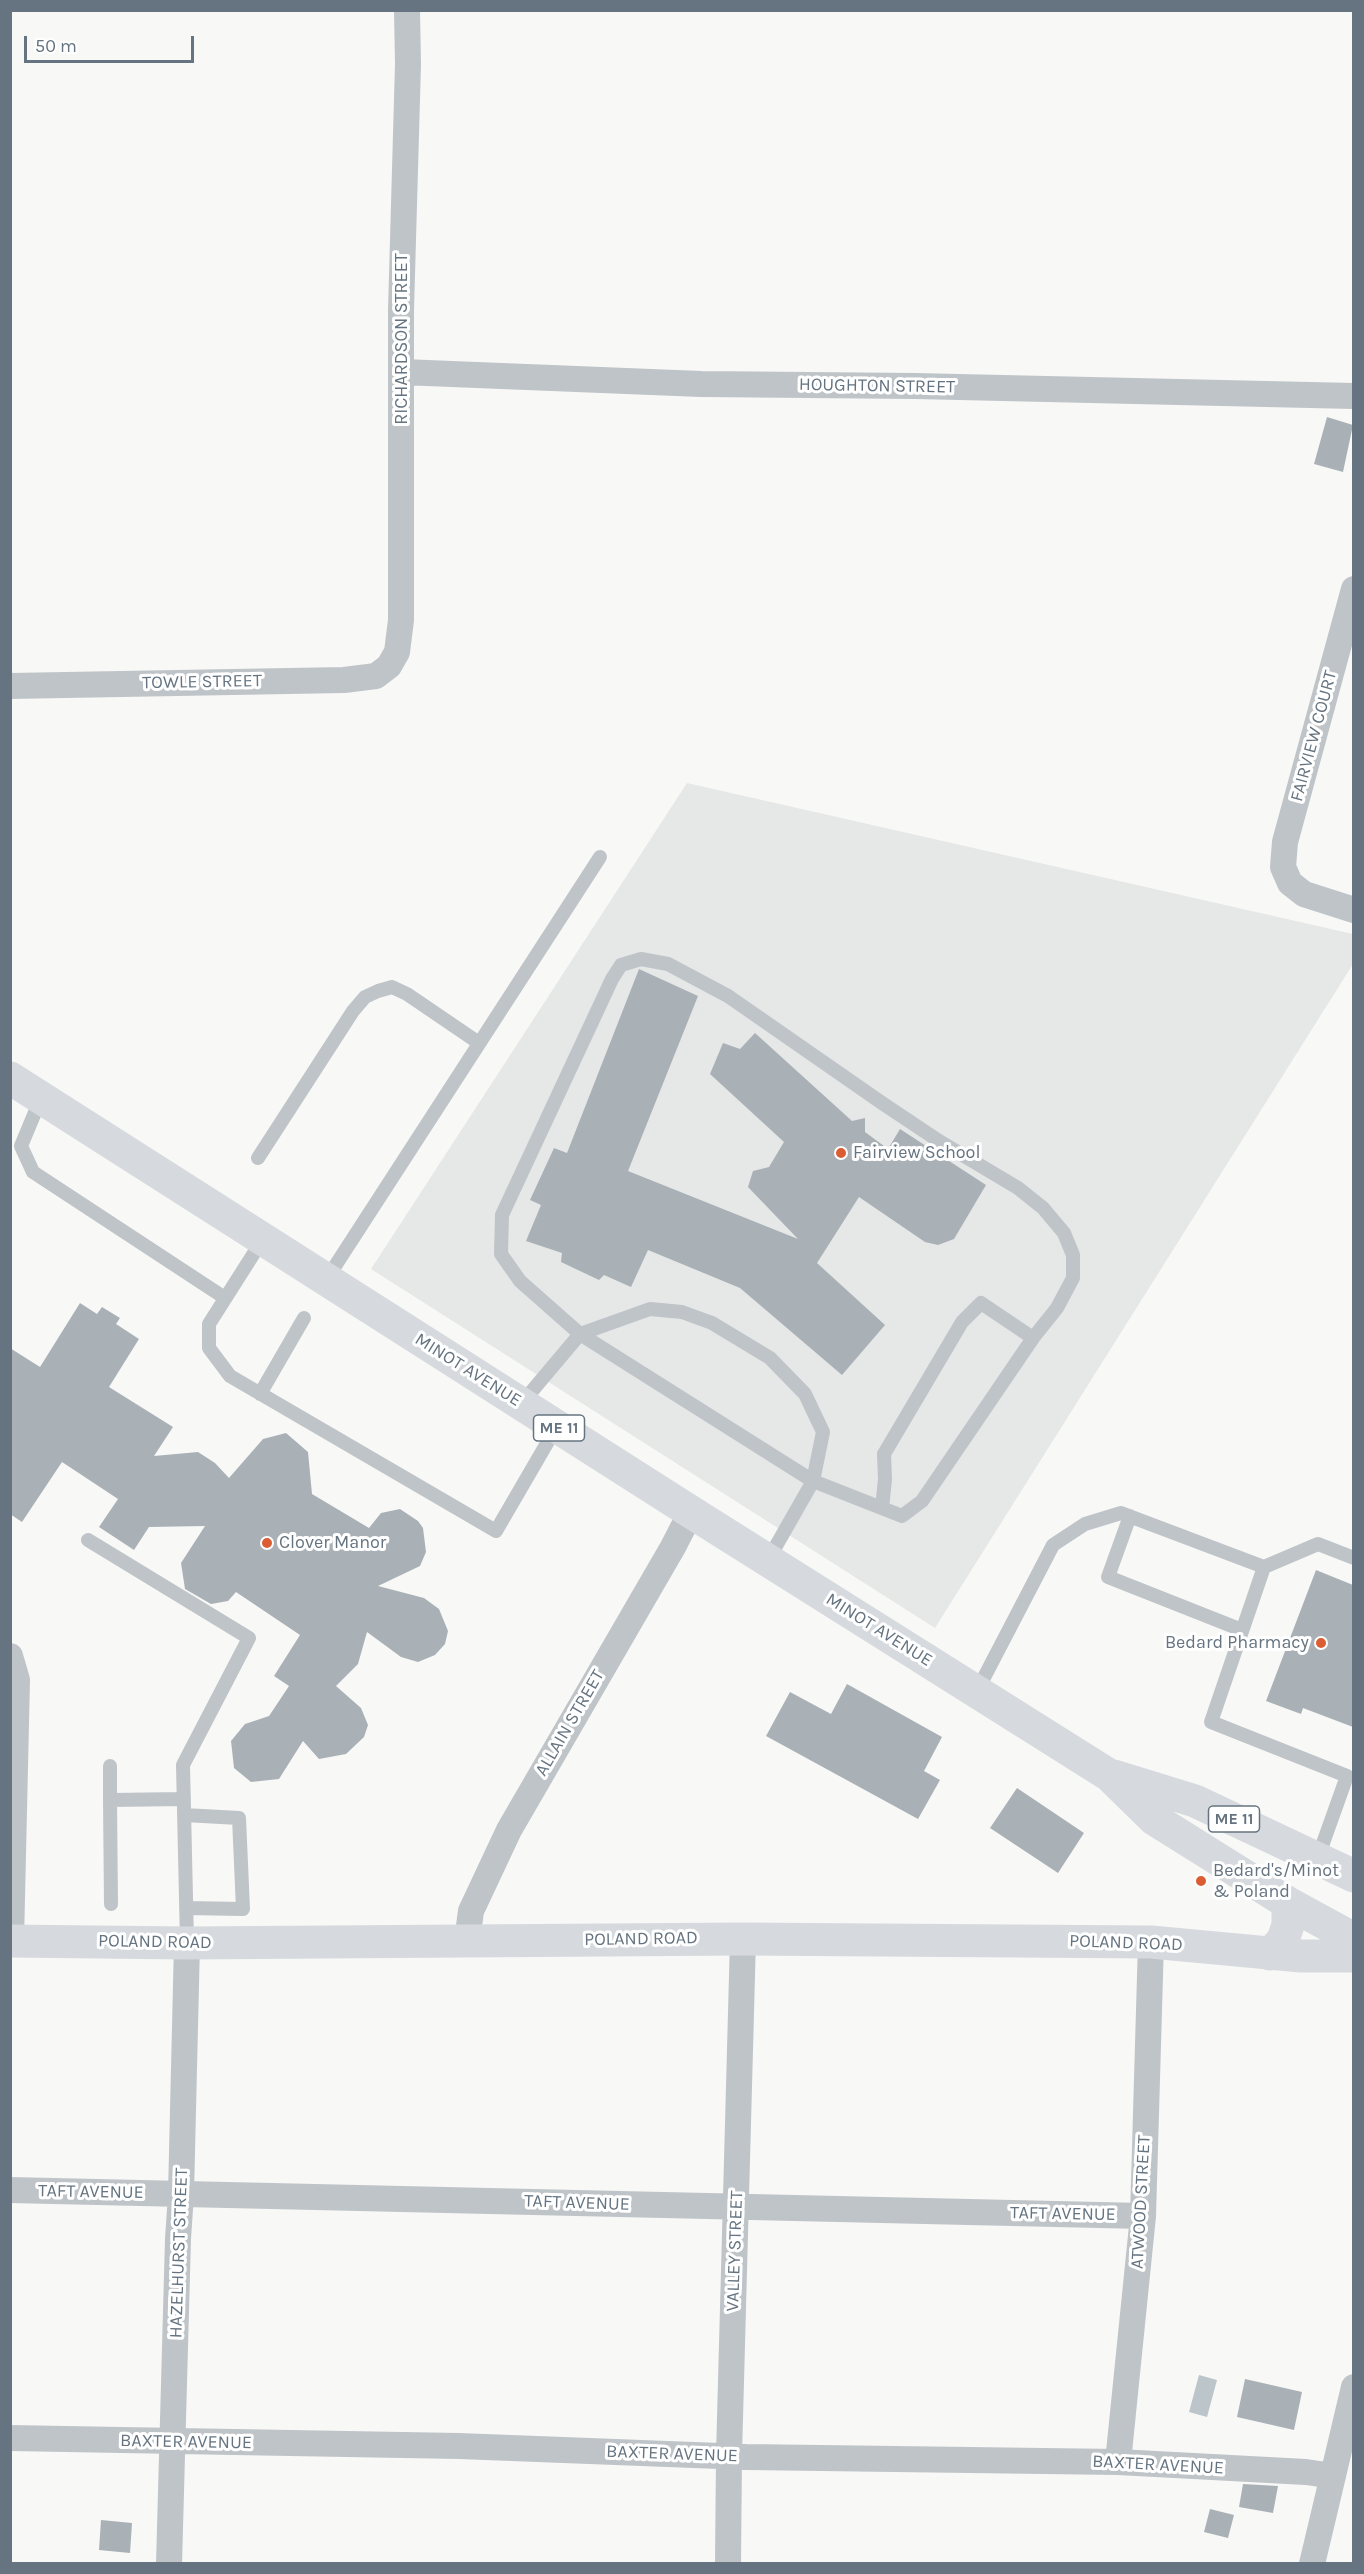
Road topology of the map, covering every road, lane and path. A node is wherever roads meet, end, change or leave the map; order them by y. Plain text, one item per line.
1 (407, 10) edge
2 (402, 372) junction
3 (1353, 396) edge
4 (1353, 589) edge
5 (389, 666) joint
6 (10, 686) edge
7 (600, 856) dead end
8 (1353, 910) edge
9 (479, 1043) junction
10 (10, 1078) edge
11 (41, 1098) junction
12 (258, 1158) dead end
13 (263, 1239) junction
14 (326, 1280) junction
15 (225, 1298) junction
16 (304, 1318) dead end
17 (580, 1334) junction
18 (1033, 1338) junction
19 (260, 1394) junction
20 (521, 1404) junction
21 (557, 1426) junction
22 (813, 1481) junction
23 (882, 1508) junction
24 (691, 1512) junction
25 (1130, 1516) junction
26 (88, 1540) dead end
27 (1353, 1558) edge
28 (768, 1560) junction
29 (1264, 1567) junction
30 (1242, 1630) junction
31 (10, 1656) edge
32 (977, 1691) junction
33 (110, 1766) dead end
34 (1350, 1773) edge
35 (1109, 1775) junction
36 (184, 1799) junction
37 (110, 1800) junction
38 (184, 1815) junction
39 (1317, 1860) junction
40 (1353, 1876) edge
41 (1288, 1903) junction
42 (111, 1904) dead end
43 (186, 1908) junction
44 (742, 1939) junction
45 (1353, 1939) edge
46 (11, 1941) edge
47 (467, 1941) junction
48 (1151, 1942) junction
49 (187, 1943) junction
50 (1270, 1954) junction
51 (1353, 1956) edge
52 (1353, 1972) edge
53 (10, 2190) edge
54 (181, 2194) junction
55 (737, 2208) junction
56 (1143, 2216) junction
57 (1353, 2387) edge
58 (10, 2438) edge
59 (173, 2443) junction
60 (729, 2455) junction
61 (1118, 2462) junction
62 (1333, 2476) junction
63 (169, 2564) edge
64 (728, 2564) edge
65 (1312, 2564) edge

1 - 2 street, RICHARDSON STREET
2 - 3 street, HOUGHTON STREET
2 - 5 street, RICHARDSON STREET
4 - 8 street, FAIRVIEW COURT
5 - 6 street, TOWLE STREET
7 - 9 lane
9 - 12 lane
9 - 14 lane
10 - 11 main road, MINOT AVENUE / ME 11
11 - 13 main road, MINOT AVENUE / ME 11
11 - 15 lane
13 - 14 main road, MINOT AVENUE / ME 11
13 - 15 lane
14 - 20 main road, MINOT AVENUE / ME 11
15 - 19 lane
16 - 19 lane
17 - 18 lane
17 - 20 lane
17 - 22 lane
17 - 22 lane
18 - 23 lane
18 - 23 lane
19 - 21 lane
20 - 21 main road, MINOT AVENUE / ME 11
21 - 24 main road, MINOT AVENUE / ME 11
22 - 23 lane
22 - 28 lane
24 - 28 main road, MINOT AVENUE / ME 11
24 - 47 street, ALLAIN STREET
25 - 29 lane
25 - 30 lane
25 - 32 lane
26 - 36 lane
27 - 29 lane
28 - 32 main road, MINOT AVENUE / ME 11
29 - 30 lane
30 - 34 lane
31 - 46 street
32 - 35 main road, MINOT AVENUE / ME 11
33 - 37 lane
34 - 39 lane
35 - 39 main road, MINOT AVENUE / ME 11
35 - 41 main road, MINOT AVENUE / ME 11
36 - 37 lane
36 - 38 lane
37 - 42 lane
38 - 43 lane
38 - 43 lane
39 - 40 main road, MINOT AVENUE / ME 11
41 - 45 main road, MINOT AVENUE / ME 11
41 - 50 main road
43 - 49 lane
44 - 47 main road, POLAND ROAD
44 - 48 main road, POLAND ROAD
44 - 55 street, VALLEY STREET
46 - 49 main road, POLAND ROAD
47 - 49 main road, POLAND ROAD
48 - 50 main road, POLAND ROAD
48 - 56 street, ATWOOD STREET
49 - 54 street, HAZELHURST STREET
50 - 51 main road, POLAND ROAD
50 - 52 main road, POLAND ROAD
53 - 54 street, TAFT AVENUE
54 - 55 street, TAFT AVENUE
54 - 59 street, HAZELHURST STREET
55 - 56 street, TAFT AVENUE
55 - 60 street, VALLEY STREET
56 - 61 street, ATWOOD STREET
57 - 62 street
58 - 59 street, BAXTER AVENUE
59 - 60 street, BAXTER AVENUE
59 - 63 street, HAZELHURST STREET
60 - 61 street, BAXTER AVENUE
60 - 64 street, VALLEY STREET
61 - 62 street, BAXTER AVENUE
62 - 65 street

